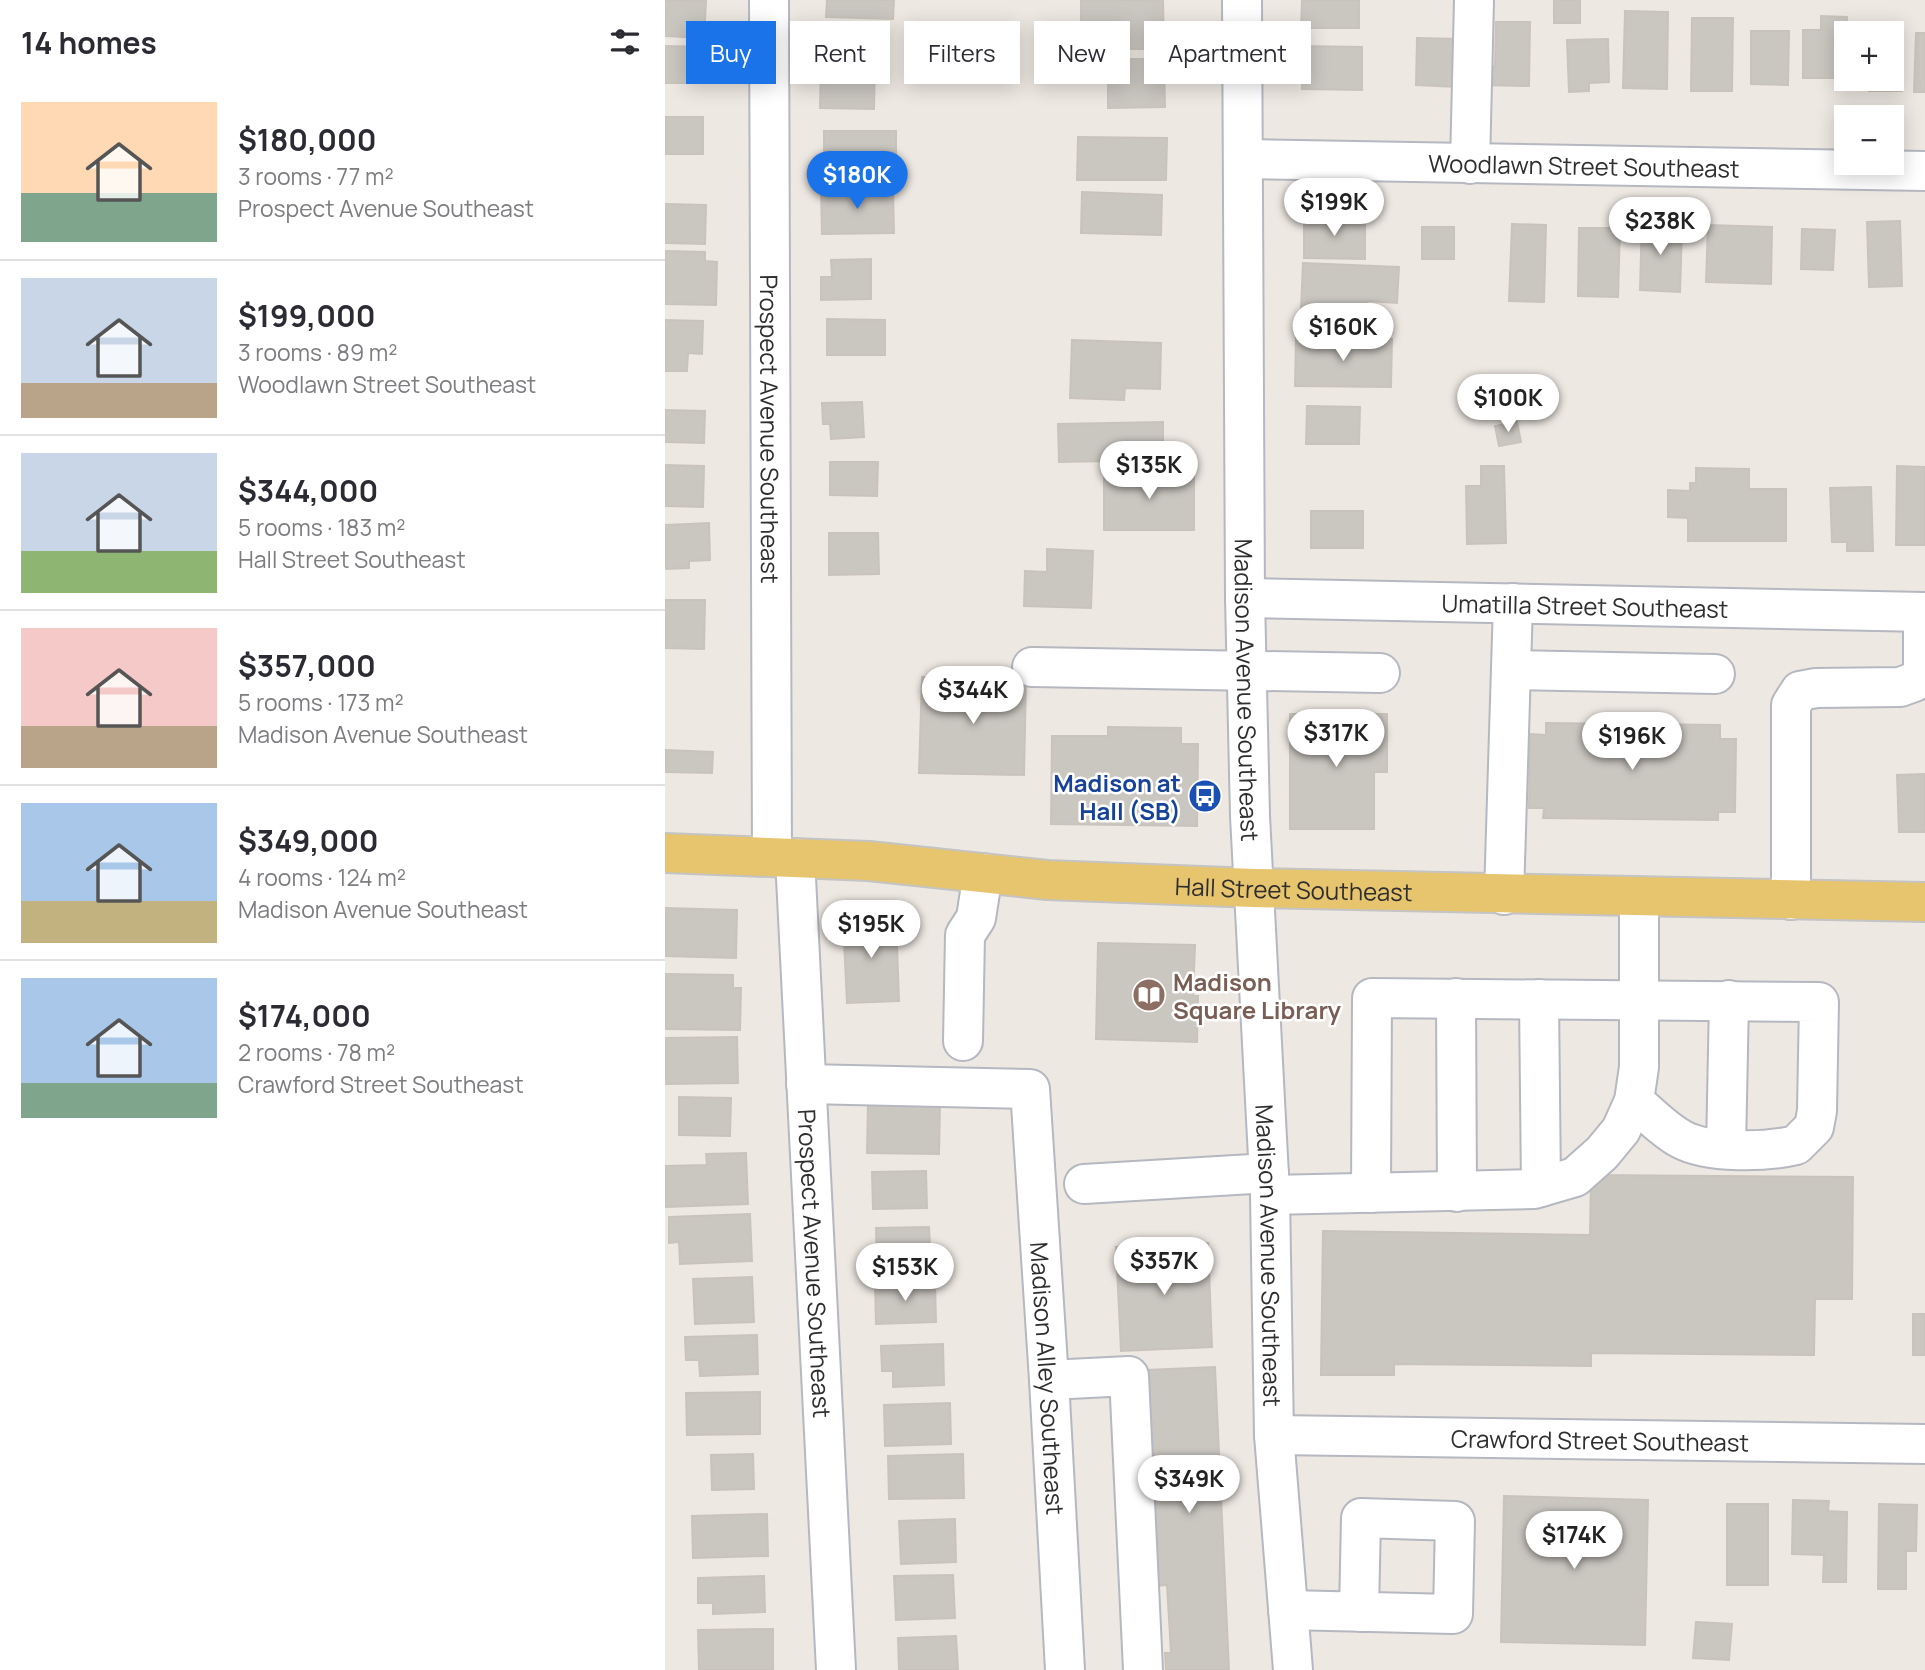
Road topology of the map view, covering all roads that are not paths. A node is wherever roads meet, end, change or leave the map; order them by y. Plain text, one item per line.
1 (769, 0) edge
2 (1242, 0) edge
3 (1474, 0) edge
4 (1243, 159) junction
5 (1470, 164) junction
6 (1925, 171) edge
7 (1245, 598) junction
8 (1513, 603) junction
9 (1924, 612) edge
10 (1032, 667) dead end
11 (1511, 670) junction
12 (1248, 672) junction
13 (1380, 673) dead end
14 (1715, 674) dead end
15 (665, 853) edge
16 (783, 858) junction
17 (983, 873) junction
18 (1254, 888) junction
19 (1504, 895) junction
20 (1639, 897) junction
21 (1791, 900) junction
22 (1925, 902) edge
23 (1456, 998) junction
24 (1539, 999) junction
25 (1639, 999) junction
26 (1729, 1000) junction
27 (963, 1041) dead end
28 (806, 1083) junction
29 (1634, 1101) junction
30 (1725, 1149) junction
31 (1084, 1184) dead end
32 (1269, 1184) junction
33 (1541, 1187) junction
34 (1457, 1192) junction
35 (1371, 1193) junction
36 (1049, 1380) junction
37 (1274, 1435) junction
38 (1925, 1444) edge
39 (1288, 1609) junction
40 (1359, 1612) dead end
41 (837, 1670) edge
42 (1065, 1670) edge
43 (1143, 1670) edge
44 (1293, 1670) edge

1 - 16 street, Prospect Avenue Southeast
2 - 4 street, Madison Avenue Southeast
3 - 5 street
4 - 5 street, Woodlawn Street Southeast
4 - 7 street, Madison Avenue Southeast
5 - 6 street, Woodlawn Street Southeast
7 - 8 street, Umatilla Street Southeast
7 - 12 street, Madison Avenue Southeast
8 - 9 street, Umatilla Street Southeast
8 - 11 street
9 - 21 street
10 - 12 street
11 - 14 street
11 - 19 street
12 - 13 street
12 - 18 street, Madison Avenue Southeast
15 - 16 main road, Hall Street Southeast
16 - 17 main road, Hall Street Southeast
16 - 28 street, Prospect Avenue Southeast
17 - 18 main road, Hall Street Southeast
17 - 27 street
18 - 19 main road, Hall Street Southeast
18 - 32 street, Madison Avenue Southeast
19 - 20 main road, Hall Street Southeast
20 - 21 main road, Hall Street Southeast
20 - 25 street
21 - 22 main road, Hall Street Southeast
23 - 24 street
23 - 34 street
23 - 35 street
24 - 25 street
24 - 33 street
25 - 26 street
25 - 29 street
26 - 30 street
26 - 30 street
28 - 36 street, Madison Alley Southeast
28 - 41 street, Prospect Avenue Southeast
29 - 30 street
29 - 33 street
31 - 32 street
32 - 35 street
32 - 37 street, Madison Avenue Southeast
33 - 34 street
34 - 35 street
36 - 42 street, Madison Alley Southeast
36 - 43 street
37 - 38 street, Crawford Street Southeast
37 - 39 street, Madison Avenue Southeast
39 - 40 street
39 - 44 street, Madison Avenue Southeast

